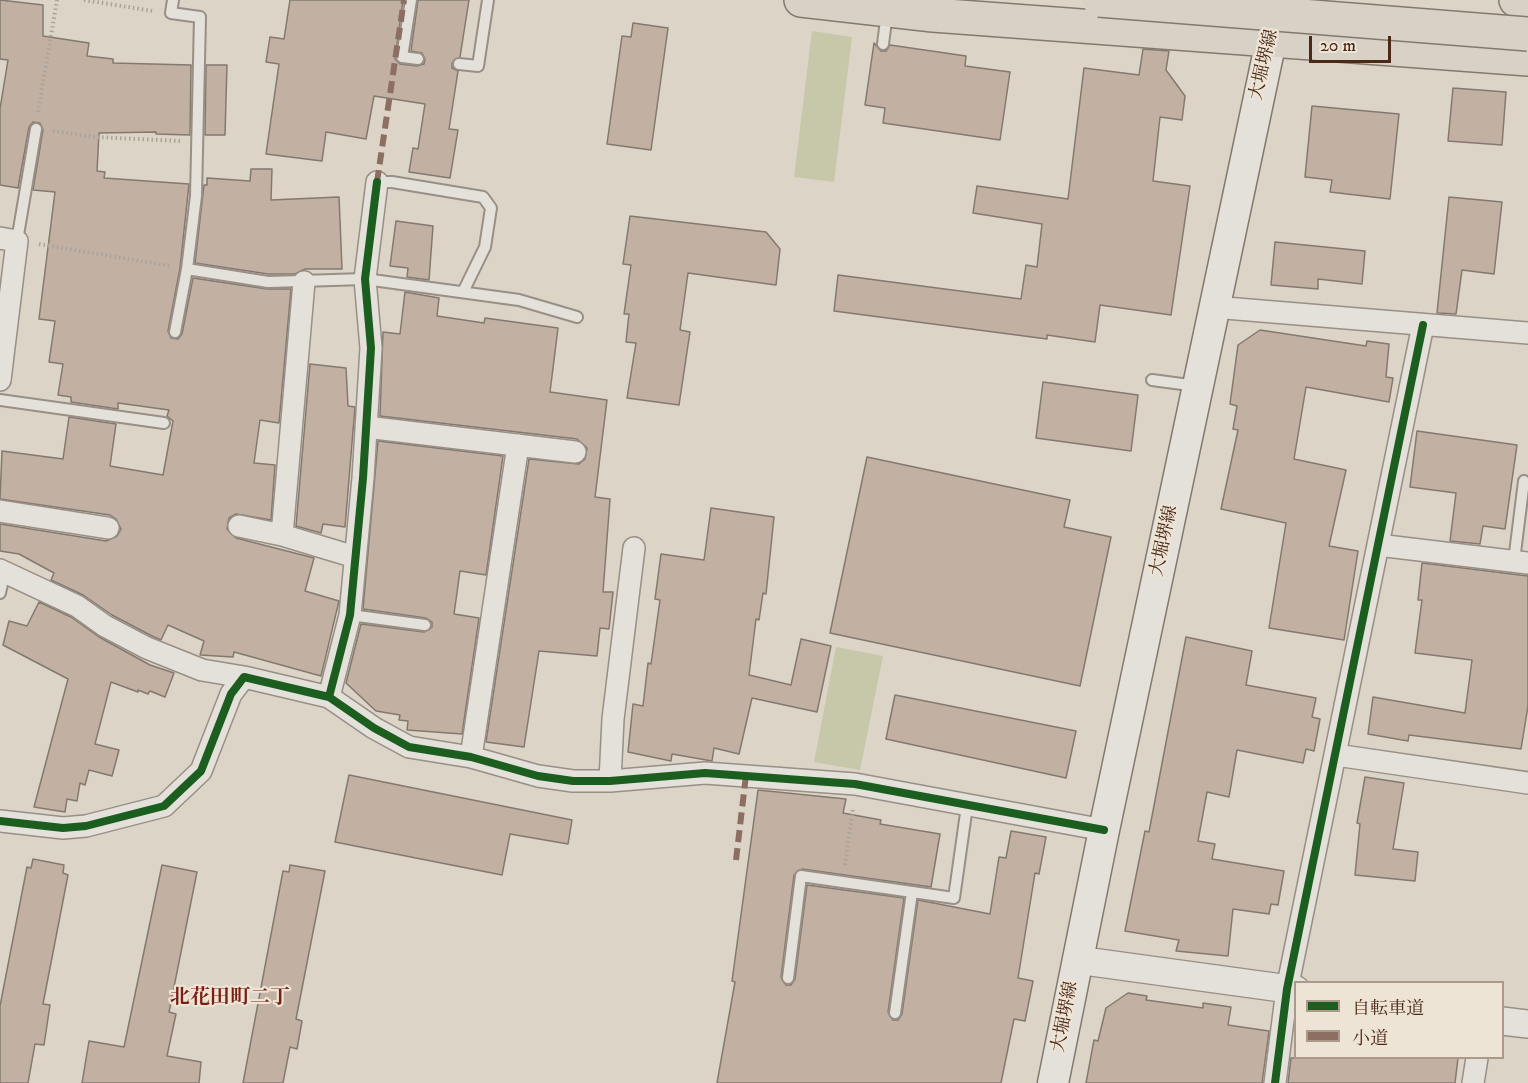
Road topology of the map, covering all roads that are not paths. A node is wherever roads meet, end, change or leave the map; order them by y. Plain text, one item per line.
1 (173, 0) edge
2 (411, 0) edge
3 (488, 0) edge
4 (801, 0) edge
5 (1098, 0) edge
6 (1280, 0) edge
7 (1516, 0) edge
8 (1528, 1) edge
9 (888, 10) junction
10 (1528, 34) edge
11 (1270, 41) junction
12 (883, 44) dead end
13 (418, 59) dead end
14 (1528, 59) edge
15 (459, 64) dead end
16 (36, 129) road end
17 (377, 182) joint
18 (9, 239) edge
19 (187, 269) junction
20 (365, 279) junction
21 (304, 282) junction
22 (463, 292) junction
23 (1213, 307) junction
24 (577, 316) dead end
25 (1423, 326) junction
26 (175, 332) dead end
27 (1528, 333) edge
28 (0, 380) edge
29 (1152, 380) dead end
30 (1198, 386) junction
31 (0, 400) edge
32 (164, 423) dead end
33 (366, 427) junction
34 (518, 445) junction
35 (575, 452) dead end
36 (1524, 481) dead end
37 (0, 511) edge
38 (238, 526) dead end
39 (108, 528) dead end
40 (282, 535) junction
41 (1378, 545) junction
42 (634, 548) dead end
43 (355, 557) junction
44 (1521, 562) edge
45 (2, 570) edge
46 (0, 593) edge
47 (350, 615) junction
48 (424, 625) dead end
49 (244, 677) junction
50 (329, 697) junction
51 (1336, 755) junction
52 (471, 757) junction
53 (610, 782) junction
54 (1528, 783) edge
55 (967, 806) junction
56 (0, 821) edge
57 (1104, 830) junction
58 (912, 892) junction
59 (1077, 960) junction
60 (788, 978) dead end
61 (1291, 990) edge
62 (895, 1013) dead end
63 (1504, 1021) edge
64 (1528, 1024) edge
65 (1477, 1059) edge
66 (1053, 1083) edge
67 (1275, 1083) edge
68 (1473, 1083) edge

1 - 19 lane
2 - 13 lane
3 - 15 lane
4 - 9 main road
5 - 10 main road, bridge
6 - 11 main road, 大堀堺線
7 - 8 main road
9 - 11 main road
9 - 12 lane
11 - 14 main road
11 - 23 main road, 大堀堺線
16 - 18 lane
17 - 20 street
17 - 22 lane
18 - 28 street
19 - 21 lane
19 - 26 lane
20 - 21 lane
20 - 22 lane
20 - 33 street
21 - 40 street
22 - 24 lane
23 - 25 street
23 - 30 main road, 大堀堺線
25 - 27 street
25 - 41 street
29 - 30 lane
30 - 57 main road, 大堀堺線
31 - 32 lane
33 - 34 street
33 - 43 street
34 - 35 street
34 - 52 street
36 - 44 lane
37 - 39 street
38 - 40 street
40 - 43 street
41 - 44 street
41 - 51 street
42 - 53 street
43 - 47 street
45 - 46 lane
45 - 49 street
47 - 48 lane
47 - 50 street
49 - 50 street
49 - 56 street
50 - 52 street
51 - 54 street
51 - 61 street
52 - 53 street
53 - 55 street
55 - 57 street
55 - 58 lane
57 - 59 main road, 大堀堺線
58 - 60 lane
58 - 62 lane
59 - 61 street
59 - 66 main road, 大堀堺線
61 - 67 street
63 - 64 street
65 - 68 street

